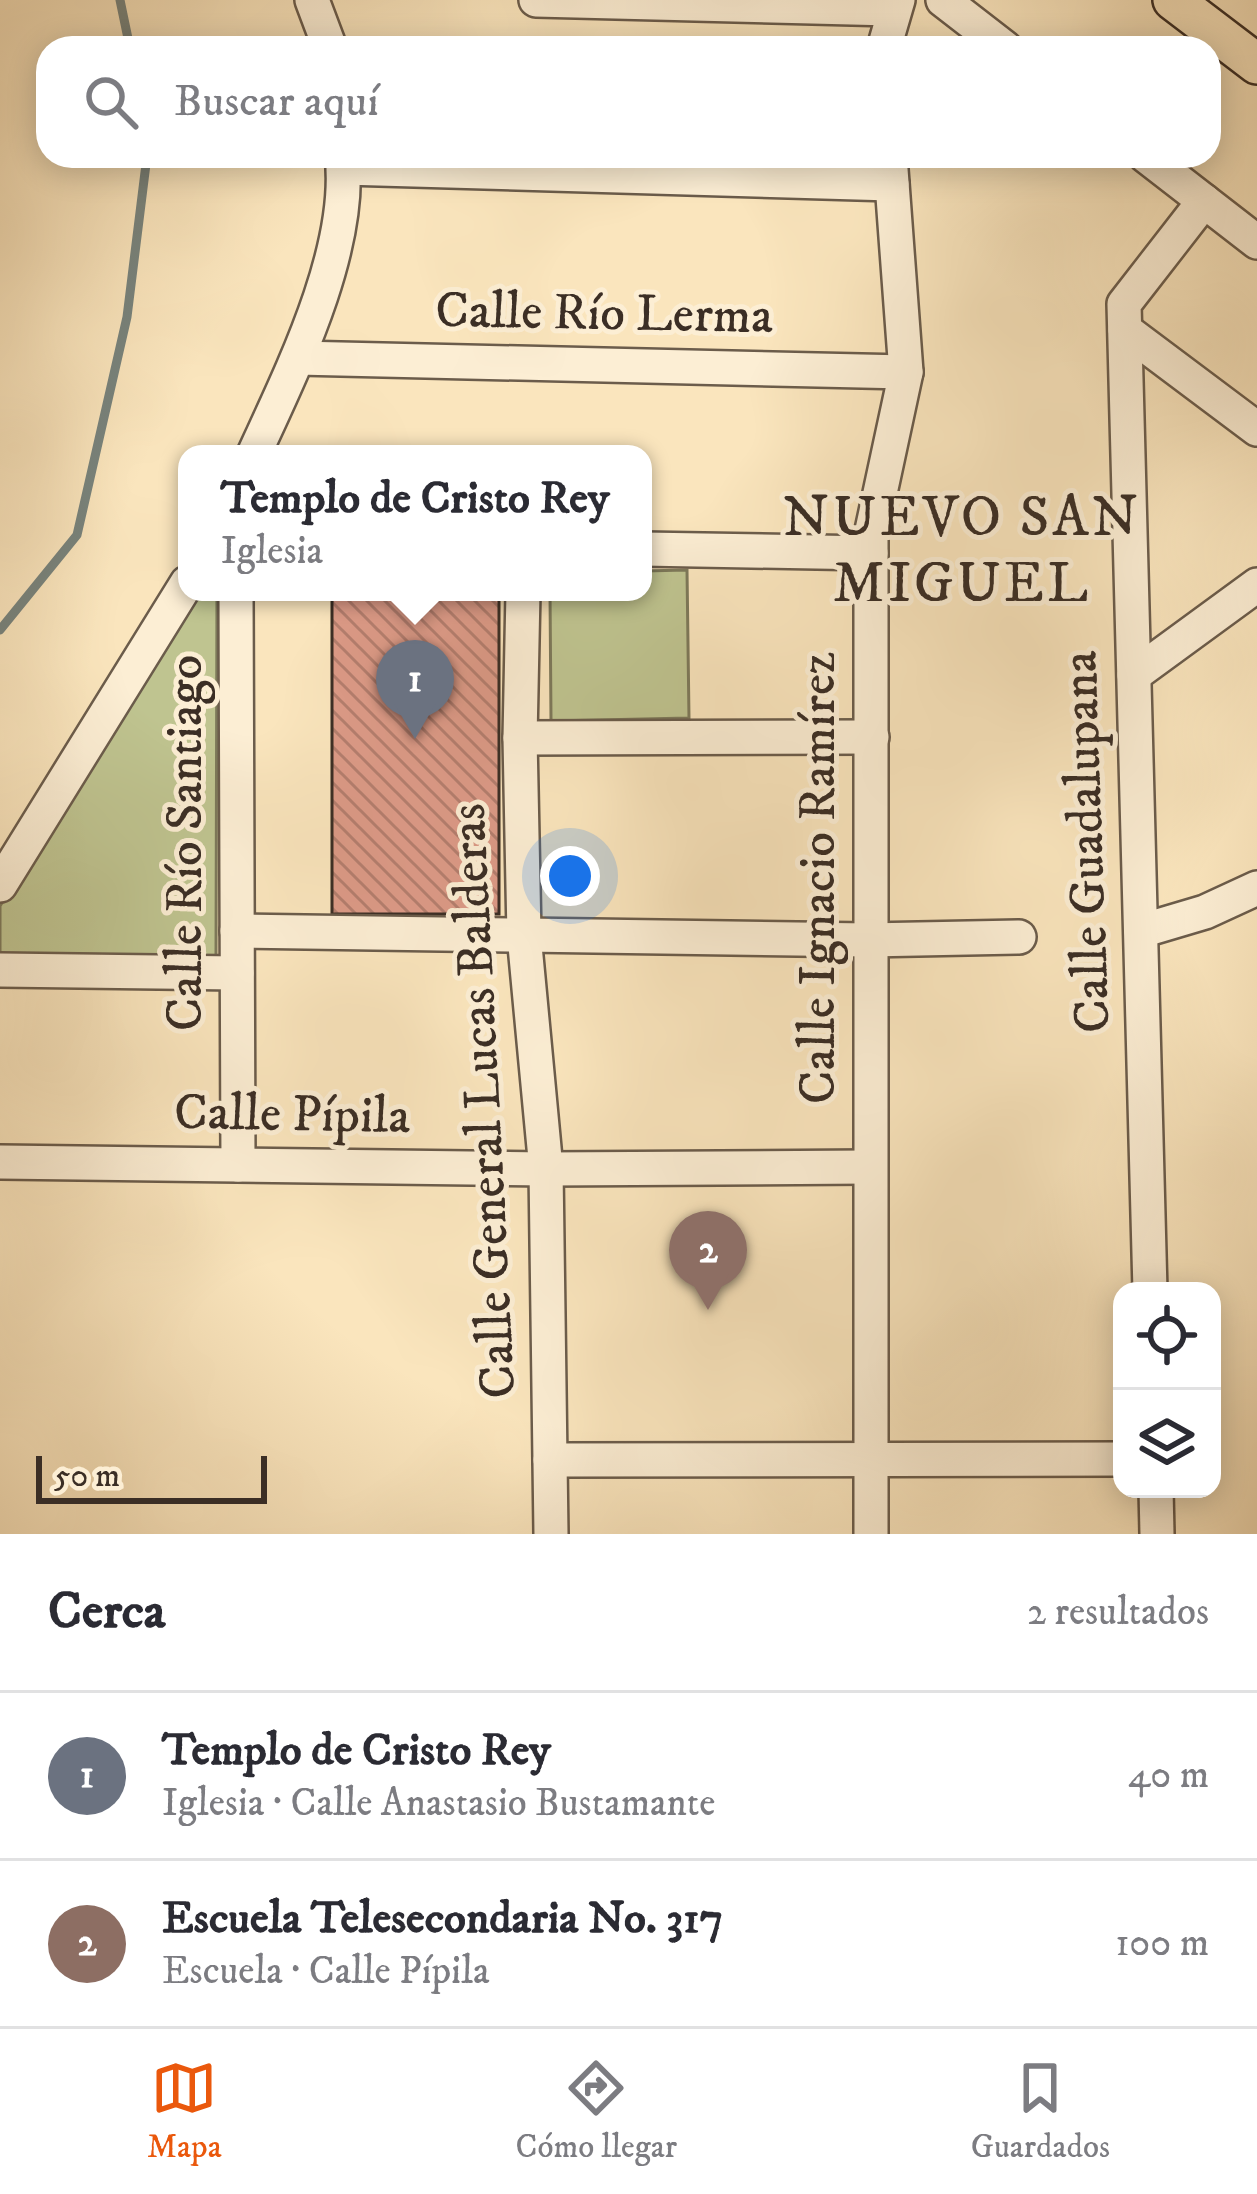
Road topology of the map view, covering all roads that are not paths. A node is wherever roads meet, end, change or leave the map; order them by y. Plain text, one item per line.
1 (312, 0) edge
2 (536, 0) edge
3 (943, 0) edge
4 (1173, 0) edge
5 (895, 5) edge
6 (326, 36) edge
7 (887, 36) edge
8 (990, 36) edge
9 (1220, 36) edge
10 (1221, 37) edge
11 (1257, 64) edge
12 (343, 168) edge
13 (754, 168) edge
14 (1161, 168) edge
15 (891, 170) edge
16 (1204, 201) junction
17 (1257, 242) edge
18 (1125, 330) junction
19 (298, 358) junction
20 (907, 372) junction
21 (1257, 429) edge
22 (258, 445) edge
23 (652, 549) edge
24 (872, 554) junction
25 (1257, 585) edge
26 (178, 598) edge
27 (236, 601) edge
28 (523, 601) edge
29 (1134, 675) junction
30 (872, 737) junction
31 (520, 738) junction
32 (0, 885) edge
33 (1257, 888) edge
34 (237, 931) junction
35 (1141, 931) junction
36 (524, 935) junction
37 (1019, 937) dead end
38 (868, 940) junction
39 (0, 970) edge
40 (237, 973) junction
41 (0, 1162) edge
42 (238, 1165) junction
43 (869, 1167) junction
44 (546, 1169) junction
45 (1150, 1282) edge
46 (1113, 1459) edge
47 (550, 1460) junction
48 (871, 1460) junction
49 (1156, 1498) edge
50 (551, 1534) edge
51 (871, 1534) edge
52 (1157, 1534) edge

1 - 6 street
2 - 5 street
3 - 8 street
4 - 9 main road
5 - 7 street
10 - 11 main road
12 - 19 street
13 - 15 street
14 - 16 street
15 - 20 street, Calle Ignacio Ramírez
16 - 17 street
16 - 18 street, Calle Guadalupana
18 - 21 street
18 - 29 street, Calle Guadalupana
19 - 20 street, Calle Río Lerma
19 - 22 street
20 - 24 street, Calle Ignacio Ramírez
23 - 24 street
24 - 30 street, Calle Ignacio Ramírez
25 - 29 street
26 - 32 street
27 - 34 street, Calle Río Santiago
28 - 31 street, Calle General Lucas Balderas
29 - 35 street, Calle Guadalupana
30 - 31 street
30 - 38 street, Calle Ignacio Ramírez
31 - 36 street, Calle General Lucas Balderas
33 - 35 street
34 - 36 street
34 - 40 street, Calle Río Santiago
35 - 45 street, Calle Guadalupana
36 - 38 street
36 - 44 street, Calle General Lucas Balderas
37 - 38 street
38 - 43 street, Calle Ignacio Ramírez
39 - 40 street
40 - 42 street, Calle Río Santiago
41 - 42 street, Calle Pípila
42 - 44 street, Calle Pípila
43 - 44 street, Calle Pípila
43 - 48 street, Calle Ignacio Ramírez
44 - 47 street, Calle General Lucas Balderas
46 - 48 street
47 - 48 street
47 - 50 street, Calle General Lucas Balderas
48 - 51 street, Calle Ignacio Ramírez
49 - 52 street

